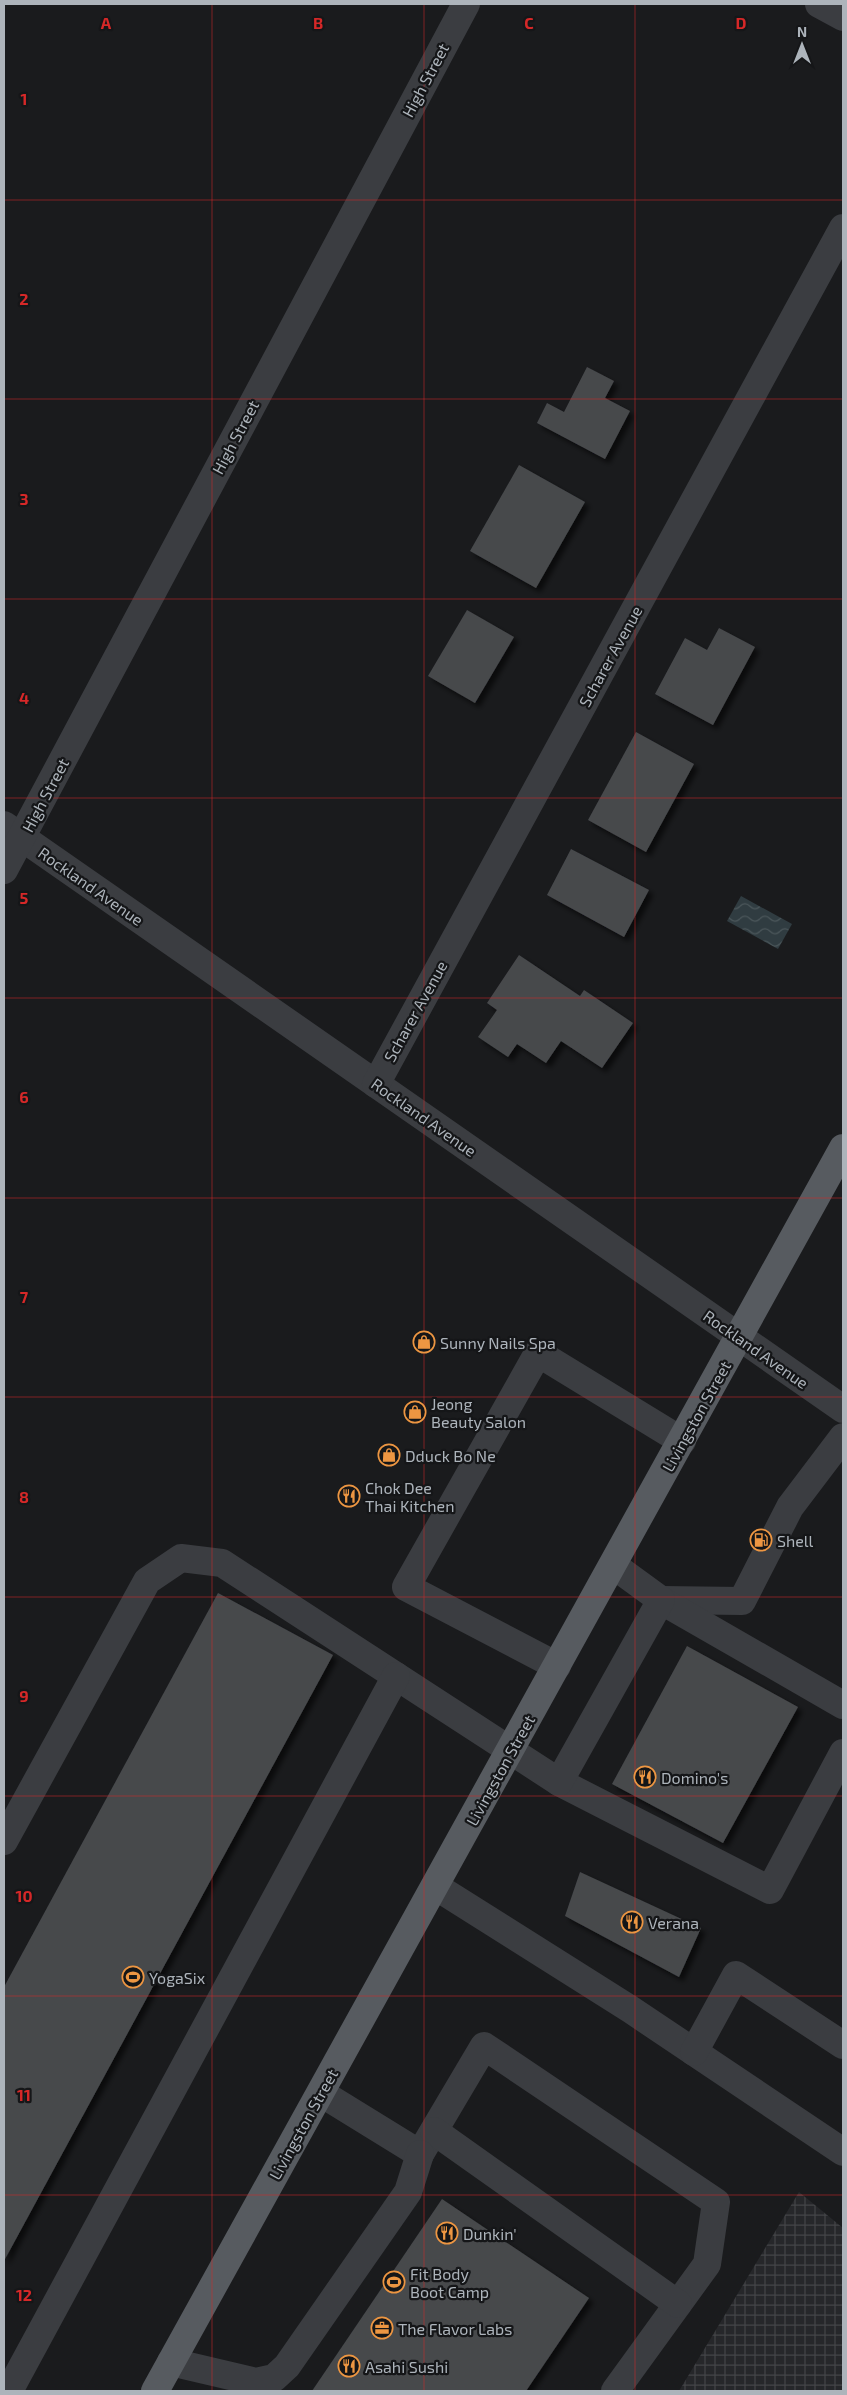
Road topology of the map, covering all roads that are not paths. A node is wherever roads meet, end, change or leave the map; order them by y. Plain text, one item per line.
1 (466, 4) edge
2 (819, 4) edge
3 (843, 18) edge
4 (843, 228) edge
5 (13, 832) edge
6 (4, 870) edge
7 (376, 1084) junction
8 (843, 1148) edge
9 (739, 1339) junction
10 (843, 1410) edge
11 (843, 1437) edge
12 (682, 1441) junction
13 (613, 1565) junction
14 (661, 1600) junction
15 (557, 1666) junction
16 (396, 1676) junction
17 (843, 1705) edge
18 (511, 1750) junction
19 (843, 1752) edge
20 (559, 1782) junction
21 (4, 1840) edge
22 (435, 1886) junction
23 (843, 2045) edge
24 (694, 2052) junction
25 (321, 2093) junction
26 (434, 2131) junction
27 (843, 2152) edge
28 (420, 2154) junction
29 (678, 2304) junction
30 (171, 2362) junction
31 (9, 2390) edge
32 (155, 2391) edge
33 (615, 2391) edge

1 - 5 street, High Street
2 - 3 street
4 - 7 street, Scharer Avenue
5 - 6 street, High Street
5 - 7 street, Rockland Avenue
7 - 9 street, Rockland Avenue
8 - 9 main road, Livingston Street
9 - 10 street, Rockland Avenue
9 - 12 main road, Livingston Street
11 - 14 street
12 - 13 main road, Livingston Street
12 - 15 street
13 - 14 street
13 - 15 main road, Livingston Street
14 - 17 street
14 - 20 street
15 - 18 main road, Livingston Street
16 - 18 street
16 - 21 street
16 - 31 street
18 - 20 street
18 - 22 main road, Livingston Street
19 - 20 street
22 - 24 street
22 - 25 main road, Livingston Street
23 - 24 street
24 - 27 street
25 - 28 street
25 - 30 main road, Livingston Street
26 - 28 street
26 - 29 street
26 - 29 street
28 - 30 street
29 - 33 street
30 - 32 main road, Livingston Street

